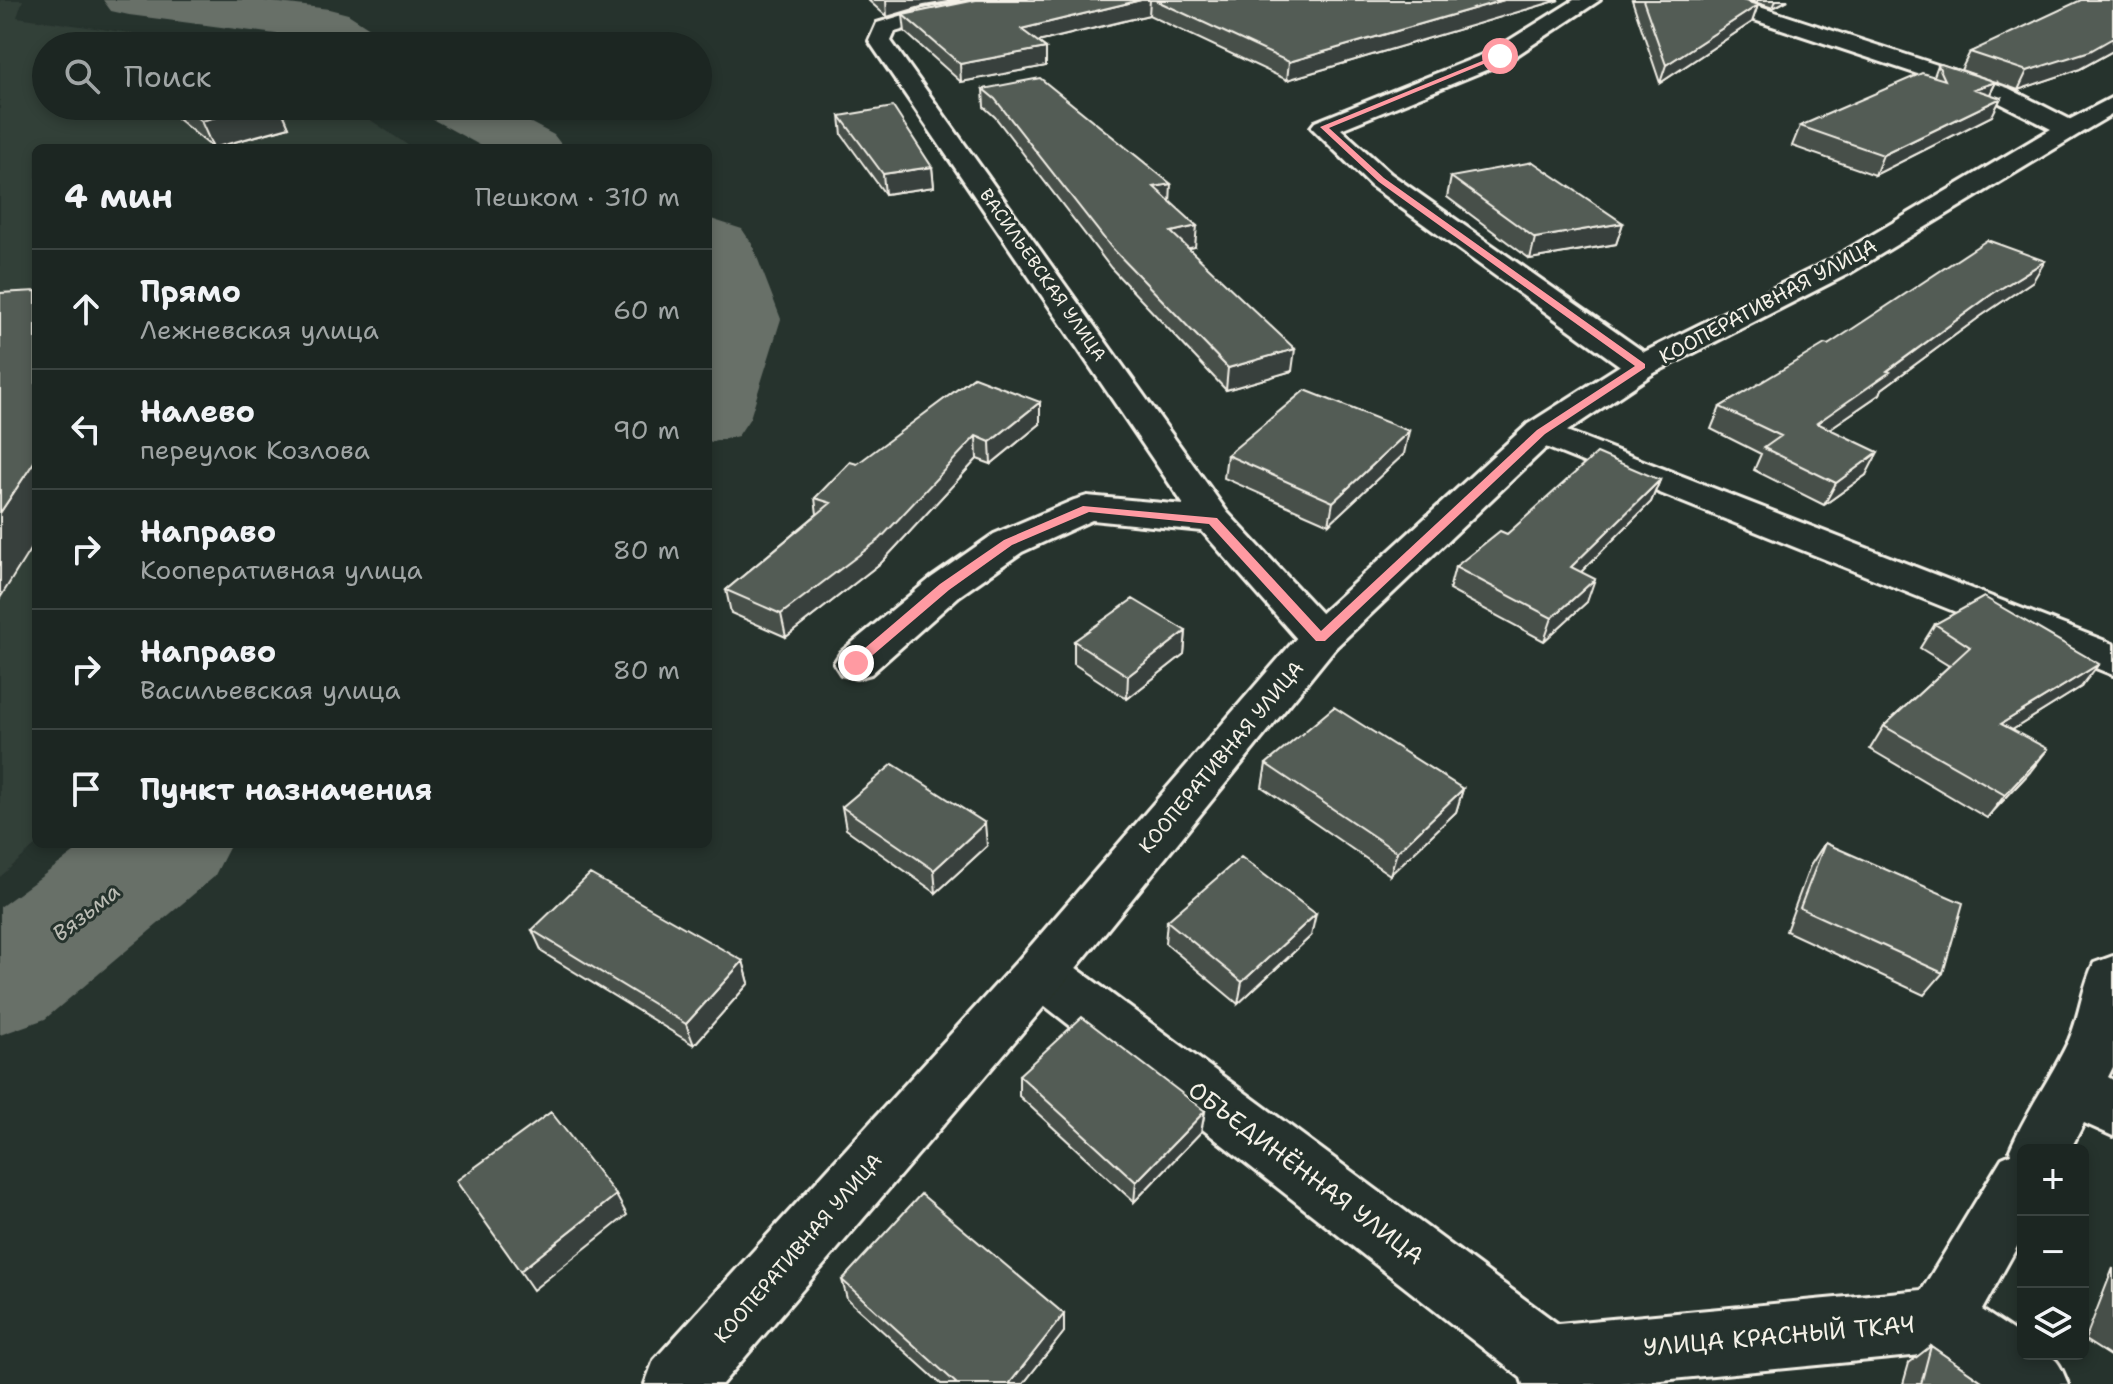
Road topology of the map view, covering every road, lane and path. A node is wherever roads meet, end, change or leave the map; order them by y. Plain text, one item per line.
1 (1015, 0) edge
2 (1589, 0) edge
3 (1717, 0) edge
4 (2113, 104) edge
5 (2070, 129) junction
6 (1642, 366) junction
7 (1541, 432) junction
8 (1213, 520) junction
9 (1320, 638) junction
10 (2113, 660) edge
11 (856, 663) dead end
12 (1041, 972) junction
13 (2113, 979) edge
14 (2094, 1099) edge
15 (2045, 1144) edge
16 (2017, 1188) edge
17 (1940, 1321) junction
18 (1553, 1371) edge
19 (678, 1384) edge
20 (2035, 1384) edge

1 - 8 street, ВАСИЛЬЕВСКАЯ УЛИЦА
2 - 6 street
3 - 5 street
4 - 5 street, КООПЕРАТИВНАЯ УЛИЦА
5 - 6 street, КООПЕРАТИВНАЯ УЛИЦА
6 - 7 street, КООПЕРАТИВНАЯ УЛИЦА
7 - 9 street, КООПЕРАТИВНАЯ УЛИЦА
7 - 10 street
8 - 9 street, ВАСИЛЬЕВСКАЯ УЛИЦА
8 - 11 street
9 - 12 street, КООПЕРАТИВНАЯ УЛИЦА
12 - 18 street, ОБЪЕДИНЁННАЯ УЛИЦА
12 - 19 street, КООПЕРАТИВНАЯ УЛИЦА
13 - 14 street
14 - 15 street
16 - 17 street, УЛИЦА КРАСНЫЙ ТКАЧ
17 - 18 street, УЛИЦА КРАСНЫЙ ТКАЧ
17 - 20 street

